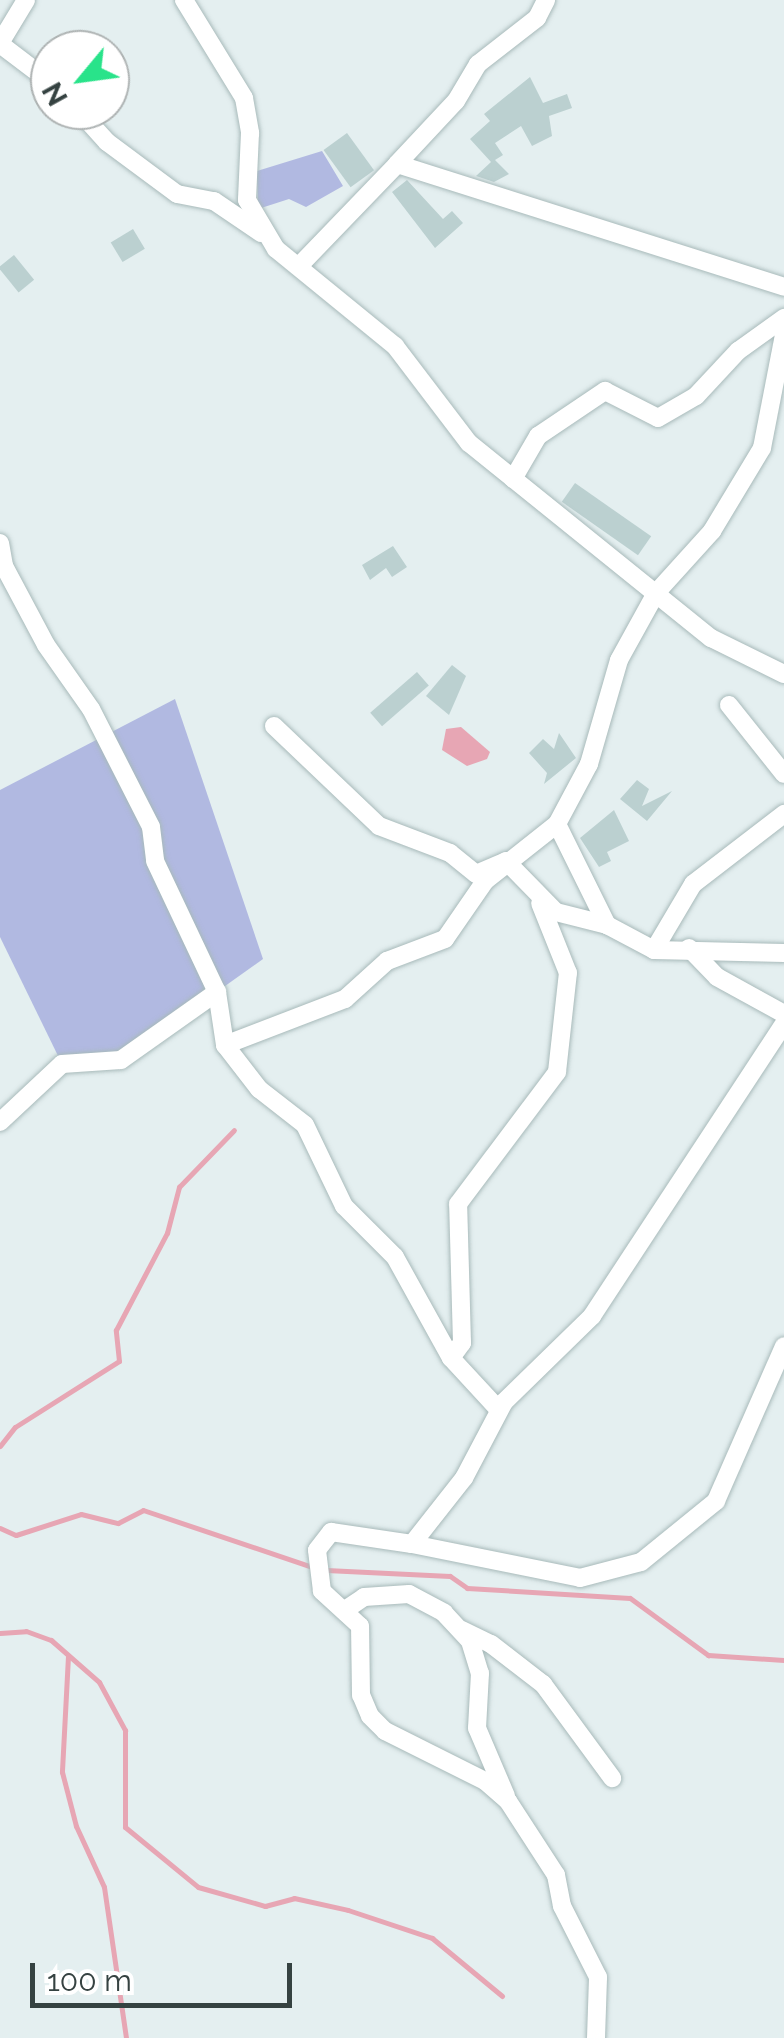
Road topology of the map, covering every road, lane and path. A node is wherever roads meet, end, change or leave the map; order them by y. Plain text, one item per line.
1 (26, 0) edge
2 (184, 0) edge
3 (546, 0) edge
4 (0, 43) edge
5 (30, 66) edge
6 (96, 130) edge
7 (397, 164) junction
8 (264, 236) junction
9 (299, 266) junction
10 (784, 287) edge
11 (784, 318) edge
12 (784, 335) edge
13 (513, 479) junction
14 (0, 544) edge
15 (2, 568) edge
16 (656, 593) junction
17 (784, 674) edge
18 (729, 705) dead end
19 (274, 726) dead end
20 (784, 774) edge
21 (784, 814) edge
22 (556, 824) junction
23 (506, 861) junction
24 (540, 902) junction
25 (607, 924) junction
26 (690, 948) junction
27 (654, 950) junction
28 (784, 953) edge
29 (217, 992) junction
30 (784, 1014) edge
31 (784, 1024) edge
32 (225, 1044) junction
33 (0, 1122) edge
34 (784, 1346) edge
35 (450, 1358) junction
36 (499, 1410) junction
37 (412, 1544) junction
38 (345, 1610) junction
39 (459, 1629) junction
40 (612, 1778) dead end
41 (508, 1801) junction
42 (596, 2038) edge

1 - 4 street
2 - 8 street
3 - 7 street
4 - 5 street
6 - 8 street
7 - 9 street
7 - 10 street
8 - 9 street
9 - 13 street
11 - 13 street
12 - 16 street
13 - 16 street
14 - 15 street
15 - 29 street
16 - 17 street
16 - 22 street
18 - 20 street
19 - 23 street
21 - 27 street
22 - 23 street
22 - 25 street
23 - 24 street
23 - 32 street
24 - 25 street
24 - 35 street
25 - 27 street
26 - 27 street
26 - 28 street
26 - 30 street
29 - 32 street
29 - 33 street
31 - 36 street
32 - 35 street
34 - 37 street
35 - 36 street
36 - 37 street
37 - 38 street
38 - 39 street
38 - 41 street
39 - 40 street
39 - 41 street
41 - 42 street

